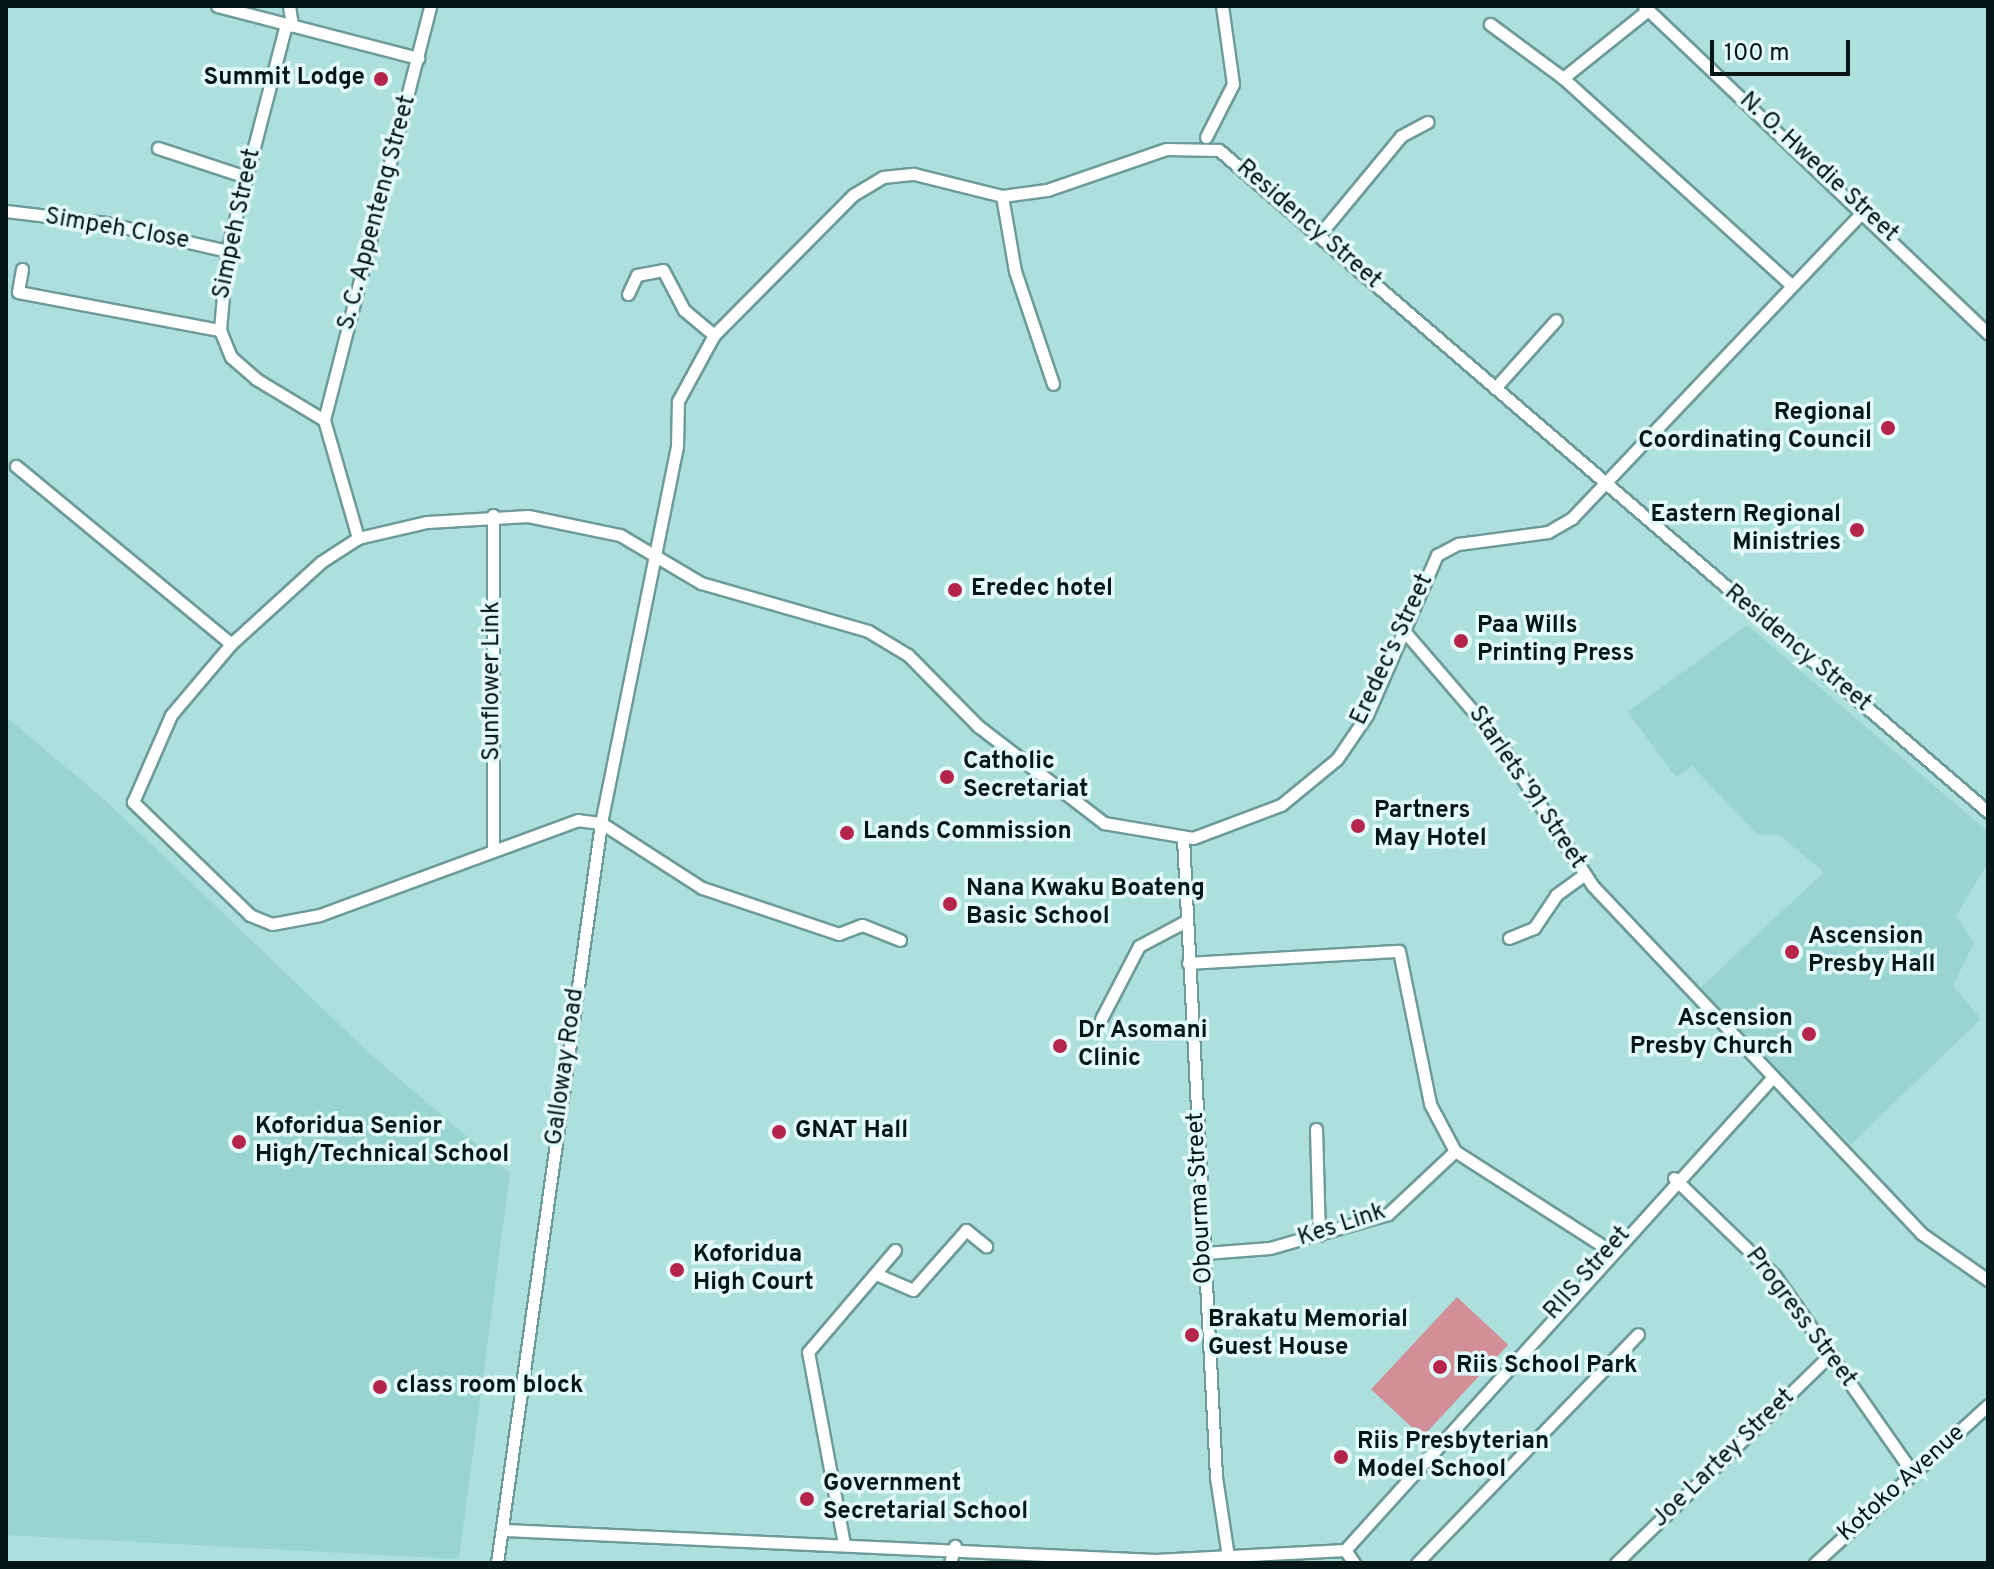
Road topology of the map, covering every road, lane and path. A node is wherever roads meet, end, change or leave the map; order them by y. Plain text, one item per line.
1 (217, 6) edge
2 (289, 6) edge
3 (430, 6) edge
4 (1222, 6) edge
5 (1646, 8) edge
6 (1490, 24) dead end
7 (288, 27) junction
8 (418, 58) junction
9 (1563, 78) junction
10 (1427, 122) dead end
11 (1206, 137) dead end
12 (158, 148) dead end
13 (246, 177) junction
14 (1002, 196) junction
15 (1865, 209) junction
16 (6, 211) edge
17 (1320, 234) junction
18 (227, 251) junction
19 (22, 269) dead end
20 (1789, 283) junction
21 (628, 294) dead end
22 (1556, 320) dead end
23 (220, 330) junction
24 (1988, 334) edge
25 (714, 335) junction
26 (1053, 384) dead end
27 (1495, 388) junction
28 (324, 420) junction
29 (16, 466) dead end
30 (1602, 483) junction
31 (493, 515) junction
32 (358, 538) junction
33 (656, 554) junction
34 (650, 574) joint
35 (1405, 632) junction
36 (231, 644) junction
37 (1988, 812) edge
38 (601, 823) junction
39 (1183, 838) junction
40 (493, 847) junction
41 (1584, 875) junction
42 (1186, 921) junction
43 (1509, 938) dead end
44 (900, 940) dead end
45 (1188, 963) junction
46 (1101, 1019) dead end
47 (1773, 1077) junction
48 (1316, 1129) dead end
49 (1455, 1151) junction
50 (1674, 1178) junction
51 (1319, 1235) junction
52 (986, 1246) dead end
53 (895, 1250) dead end
54 (1609, 1250) junction
55 (1205, 1253) junction
56 (876, 1274) junction
57 (1988, 1280) edge
58 (1638, 1334) dead end
59 (1831, 1354) junction
60 (1988, 1405) edge
61 (1912, 1472) junction
62 (505, 1530) junction
63 (844, 1544) junction
64 (955, 1546) junction
65 (1345, 1550) junction
66 (1228, 1556) junction
67 (497, 1563) edge
68 (950, 1563) edge
69 (1354, 1563) edge
70 (1417, 1563) edge
71 (1616, 1563) edge
72 (1815, 1563) edge

1 - 7 street
2 - 7 street
3 - 8 street, S. C. Appenteng Street
4 - 11 street
5 - 9 street
5 - 15 street, N. O. Hwedie Street
6 - 9 street
7 - 8 street
7 - 13 street, Simpeh Street
8 - 28 street, S. C. Appenteng Street
9 - 20 street
10 - 17 street
12 - 13 street
13 - 18 street, Simpeh Street
14 - 17 street, Residency Street
14 - 25 street, Residency Street
14 - 26 street
15 - 20 street, Eredec's Street
15 - 24 street, N. O. Hwedie Street
16 - 18 street, Simpeh Close
17 - 27 street, Residency Street
18 - 23 street, Simpeh Street
19 - 23 street
20 - 30 street, Eredec's Street
21 - 25 street
22 - 27 street
23 - 28 street, Simpeh Street
25 - 33 street, Residency Street
27 - 30 street, Residency Street
28 - 32 street
29 - 36 street
30 - 35 street, Eredec's Street
30 - 37 street, Residency Street
31 - 32 street, Eredec's Street
31 - 33 street, Eredec's Street
31 - 40 street, Sunflower Link
32 - 36 street
33 - 34 street, Residency Street
33 - 39 street, Eredec's Street
34 - 38 street, Galloway Road
35 - 39 street, Eredec's Street
35 - 41 street, Starlets '91 Street
36 - 40 street
38 - 40 street
38 - 44 street
38 - 62 street, Galloway Road
39 - 42 street, Obourma Street
41 - 43 street
41 - 47 street, Starlets '91 Street
42 - 45 street, Obourma Street
42 - 46 street
45 - 49 street
45 - 55 street, Obourma Street
47 - 50 street, RIIS Street
47 - 57 street, Starlets '91 Street
48 - 51 street
49 - 51 street, Kes Link
49 - 54 street
50 - 54 street, RIIS Street
50 - 59 street, Progress Street
51 - 55 street, Kes Link
52 - 56 street
53 - 56 street
54 - 65 street, RIIS Street
55 - 66 street, Obourma Street
56 - 63 street
58 - 70 street
59 - 61 street, Progress Street
59 - 71 street, Joe Lartey Street
60 - 61 street, Kotoko Avenue
61 - 72 street, Kotoko Avenue
62 - 63 street
62 - 67 street, Galloway Road
63 - 64 street
64 - 66 street
64 - 68 street
65 - 66 street
65 - 69 street

